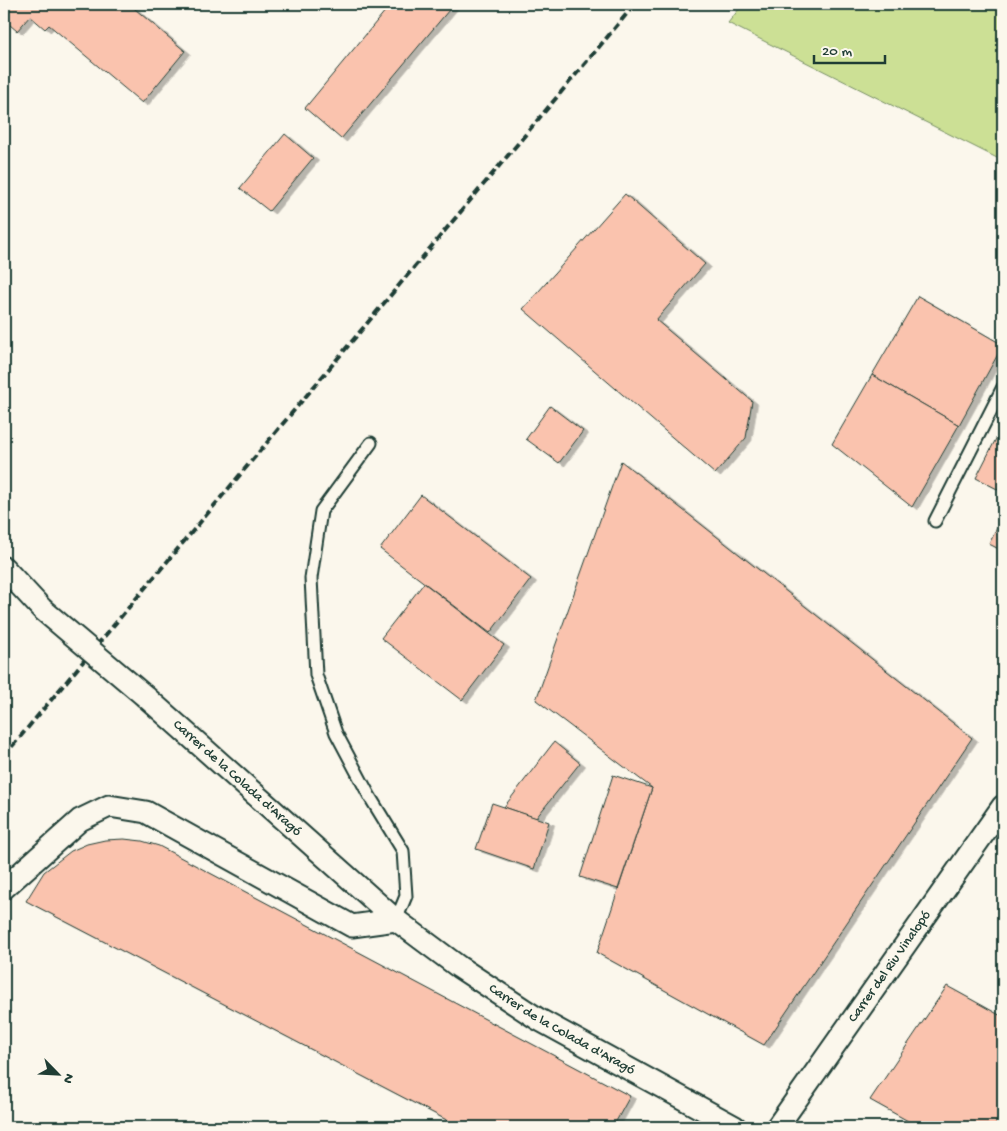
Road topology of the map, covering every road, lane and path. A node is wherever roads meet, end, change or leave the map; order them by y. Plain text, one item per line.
1 (1003, 387) edge
2 (372, 443) dead end
3 (935, 521) dead end
4 (4, 568) edge
5 (1003, 806) edge
6 (4, 888) edge
7 (396, 920) junction
8 (735, 1127) edge
9 (777, 1127) edge

1 - 3 lane
2 - 7 lane
4 - 7 street, Carrer de la Colada d'Aragó, bridge
5 - 9 street, Carrer del Riu Vinalopó
6 - 7 street
7 - 8 street, Carrer de la Colada d'Aragó

